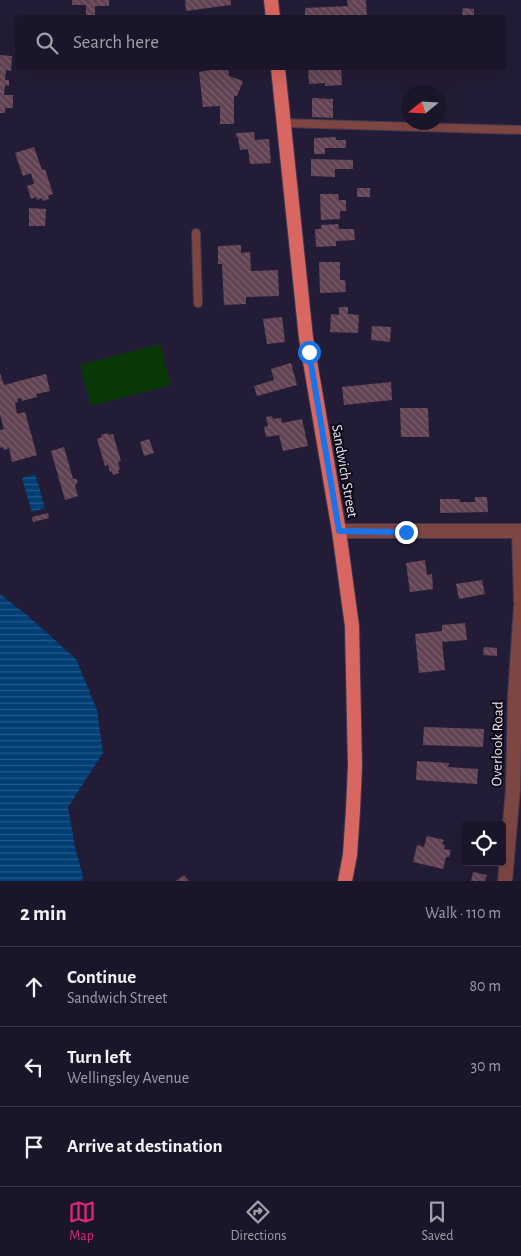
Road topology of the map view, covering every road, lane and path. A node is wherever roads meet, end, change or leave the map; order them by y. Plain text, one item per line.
1 (271, 0) edge
2 (273, 15) edge
3 (278, 70) edge
4 (284, 123) junction
5 (521, 130) edge
6 (196, 232) dead end
7 (198, 303) dead end
8 (339, 531) junction
9 (520, 531) edge
10 (521, 601) edge
11 (521, 607) edge
12 (518, 695) edge
13 (345, 881) edge
14 (505, 881) edge

1 - 2 main road
3 - 4 main road, Sandwich Street
4 - 5 lane
4 - 8 main road, Sandwich Street
6 - 7 lane
8 - 9 street
8 - 13 main road, Sandwich Street
9 - 10 street
11 - 12 street, Overlook Road
12 - 14 street, Overlook Road

